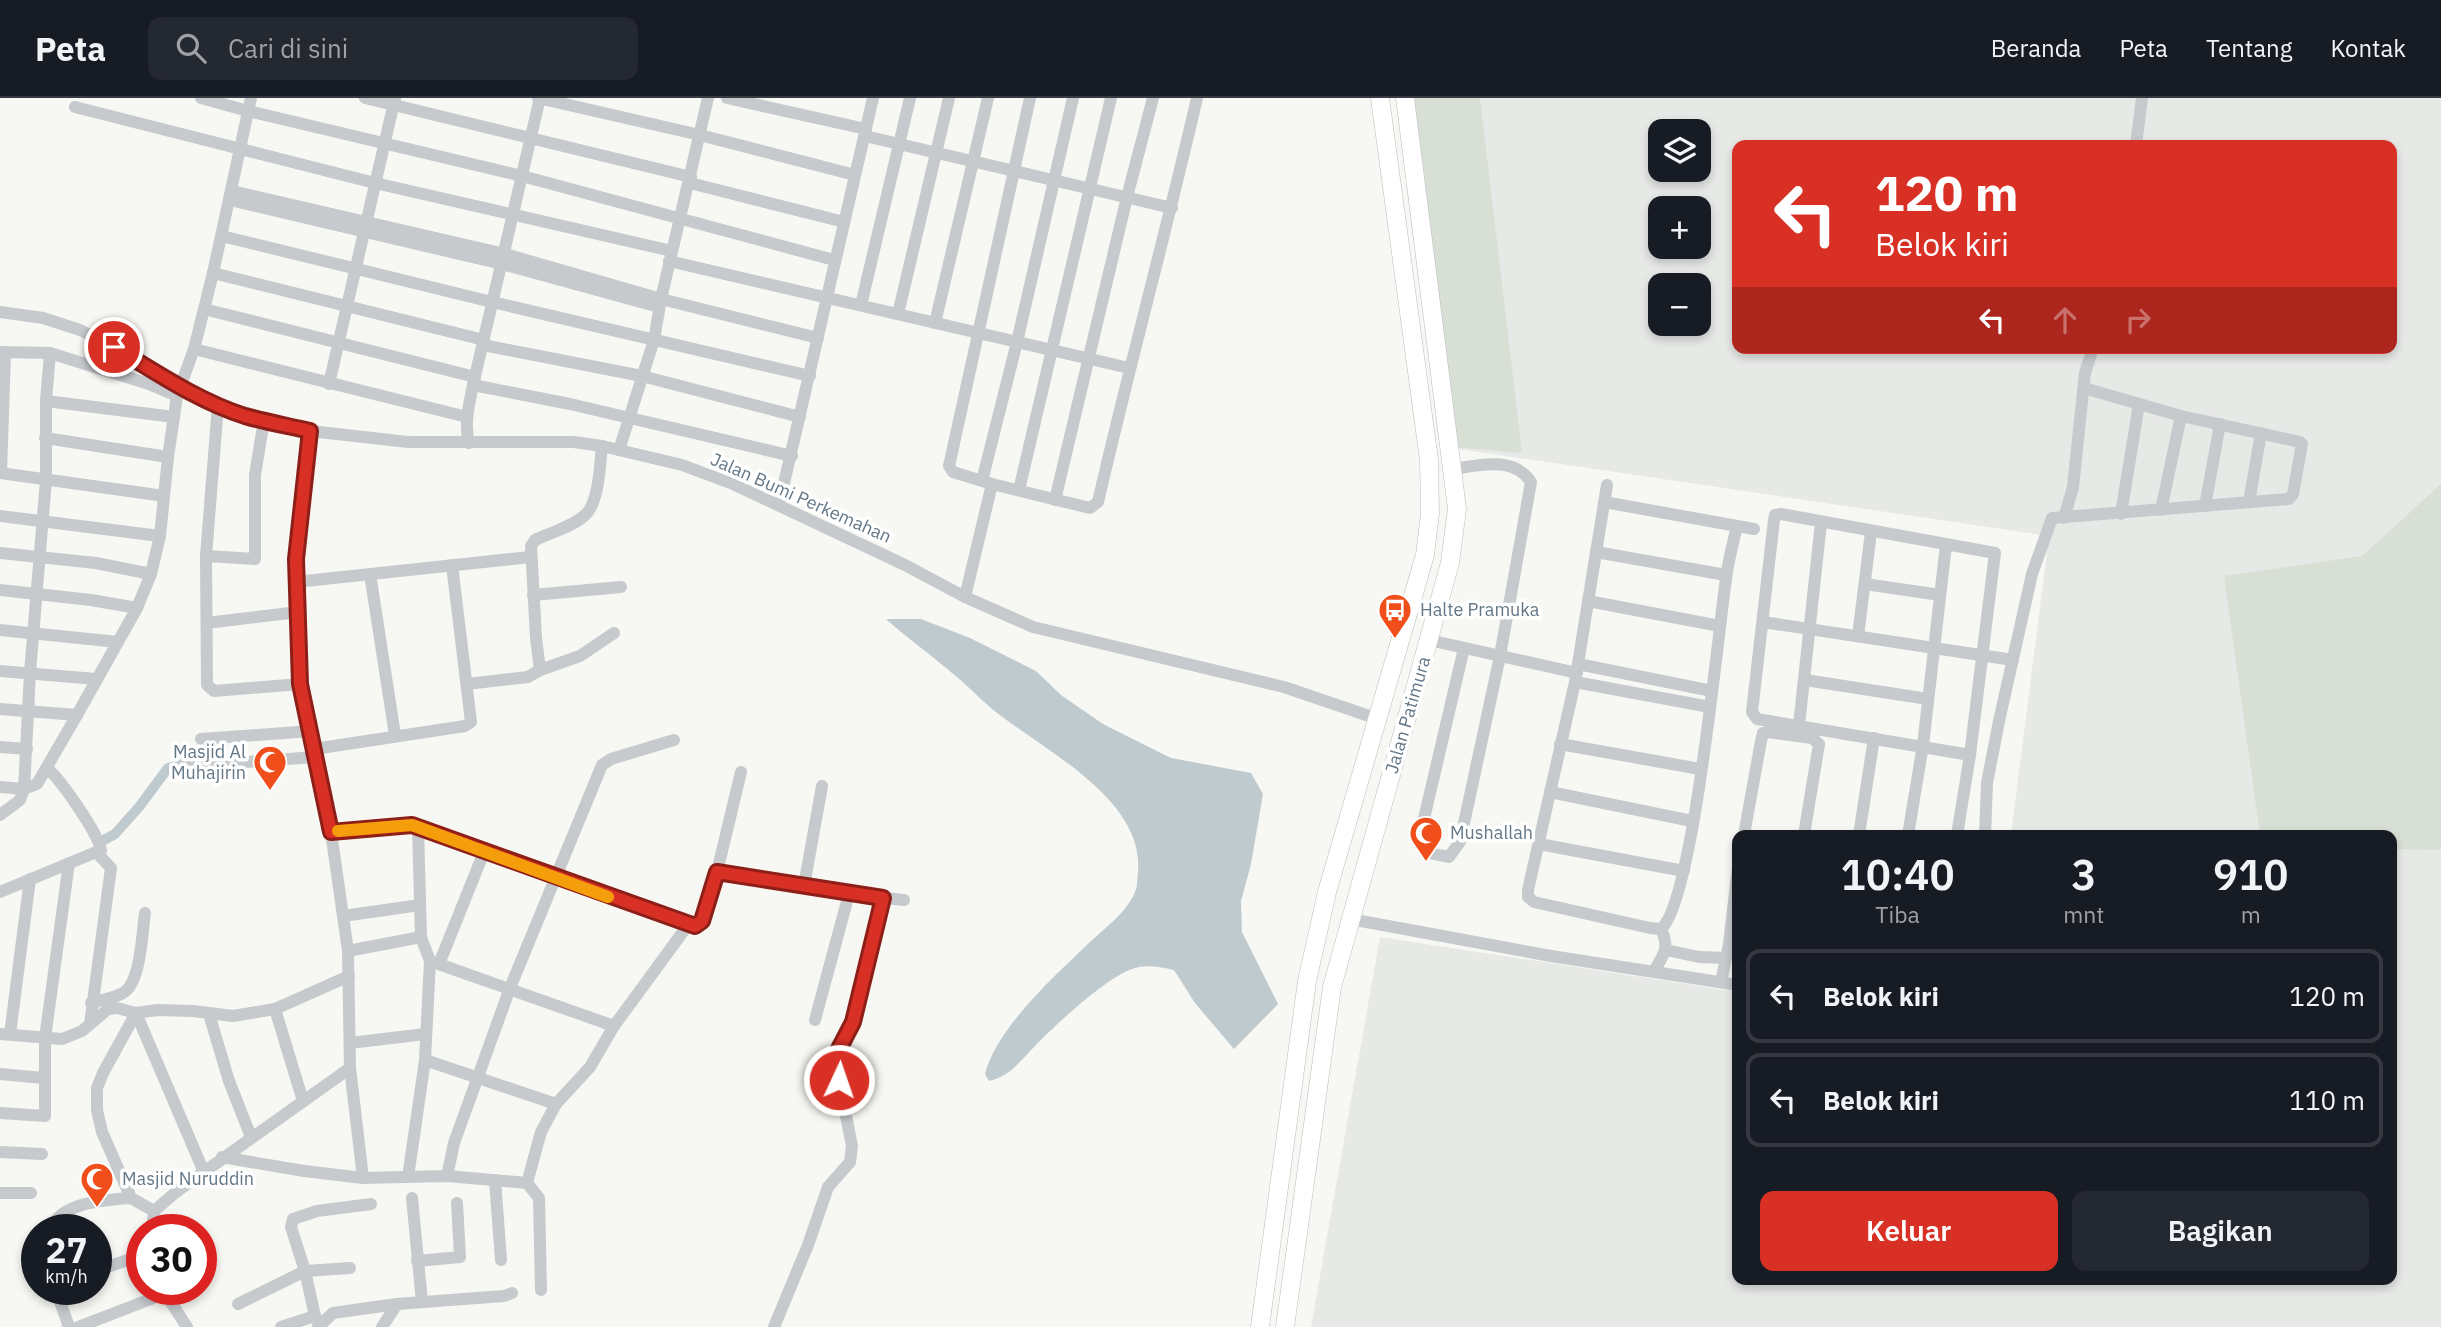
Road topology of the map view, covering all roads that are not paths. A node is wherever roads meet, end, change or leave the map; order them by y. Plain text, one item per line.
1 (201, 98) edge
2 (365, 98) edge
3 (539, 98) edge
4 (708, 98) edge
5 (726, 98) edge
6 (873, 98) edge
7 (910, 98) edge
8 (949, 98) edge
9 (988, 98) edge
10 (1030, 98) edge
11 (1073, 98) edge
12 (1111, 98) edge
13 (1153, 98) edge
14 (1197, 98) edge
15 (1380, 98) edge
16 (1405, 98) edge
17 (2143, 98) edge
18 (394, 101) edge
19 (250, 105) edge
20 (75, 107) dead end
21 (866, 132) junction
22 (700, 135) junction
23 (530, 137) junction
24 (2137, 140) edge
25 (384, 143) junction
26 (899, 144) junction
27 (240, 148) junction
28 (936, 153) junction
29 (973, 161) junction
30 (1013, 171) junction
31 (855, 175) junction
32 (522, 176) junction
33 (690, 180) junction
34 (1053, 180) junction
35 (376, 183) junction
36 (1090, 189) junction
37 (231, 195) junction
38 (1127, 197) junction
39 (1172, 208) junction
40 (514, 215) junction
41 (679, 220) junction
42 (844, 222) junction
43 (366, 226) junction
44 (222, 236) junction
45 (671, 256) junction
46 (504, 259) junction
47 (834, 260) junction
48 (356, 269) junction
49 (1427, 272) junction
50 (213, 273) junction
51 (1403, 276) junction
52 (826, 297) junction
53 (492, 303) junction
54 (660, 303) junction
55 (348, 305) junction
56 (861, 305) junction
57 (204, 309) junction
58 (0, 312) edge
59 (898, 314) junction
60 (935, 323) junction
61 (976, 332) junction
62 (818, 338) junction
63 (654, 340) junction
64 (484, 342) junction
65 (1017, 342) junction
66 (338, 343) junction
67 (194, 349) junction
68 (1052, 350) junction
69 (2, 352) edge
70 (50, 353) junction
71 (2091, 354) edge
72 (1090, 359) junction
73 (1129, 368) junction
74 (642, 376) junction
75 (810, 376) junction
76 (474, 381) junction
77 (329, 384) junction
78 (2084, 388) junction
79 (179, 391) junction
80 (46, 401) junction
81 (2138, 404) junction
82 (218, 405) junction
83 (2181, 416) junction
84 (174, 417) junction
85 (467, 417) junction
86 (800, 417) junction
87 (629, 418) junction
88 (264, 421) junction
89 (2220, 424) junction
90 (310, 431) junction
91 (2261, 433) junction
92 (45, 438) junction
93 (469, 443) junction
94 (602, 446) junction
95 (619, 450) junction
96 (792, 456) junction
97 (168, 457) junction
98 (1453, 469) junction
99 (1, 473) edge
100 (46, 480) junction
101 (987, 483) junction
102 (1607, 485) dead end
103 (1019, 490) junction
104 (164, 496) junction
105 (1055, 500) junction
106 (1604, 502) junction
107 (2249, 502) junction
108 (779, 505) junction
109 (2205, 506) junction
110 (2161, 510) junction
111 (2121, 514) junction
112 (0, 516) edge
113 (2064, 518) junction
114 (41, 520) junction
115 (1821, 523) junction
116 (1737, 526) junction
117 (1754, 529) dead end
118 (1871, 532) junction
119 (160, 536) junction
120 (1946, 545) junction
121 (1596, 552) junction
122 (0, 553) edge
123 (38, 556) junction
124 (206, 556) junction
125 (530, 557) junction
126 (452, 565) junction
127 (151, 574) junction
128 (370, 574) junction
129 (1726, 575) junction
130 (296, 582) junction
131 (1865, 584) junction
132 (621, 587) dead end
133 (0, 590) edge
134 (36, 593) junction
135 (533, 595) junction
136 (1940, 595) junction
137 (965, 597) junction
138 (1588, 601) junction
139 (137, 608) junction
140 (298, 612) junction
141 (1763, 622) junction
142 (207, 623) junction
143 (1720, 626) junction
144 (1810, 629) junction
145 (0, 630) edge
146 (33, 633) junction
147 (614, 633) dead end
148 (1858, 636) junction
149 (1429, 640) junction
150 (118, 642) junction
151 (1934, 647) junction
152 (1464, 648) junction
153 (1984, 655) junction
154 (1500, 656) junction
155 (2013, 660) junction
156 (540, 670) junction
157 (0, 671) edge
158 (30, 673) junction
159 (1577, 673) junction
160 (96, 679) junction
161 (1805, 680) junction
162 (300, 684) junction
163 (467, 684) junction
164 (1712, 691) junction
165 (1928, 699) junction
166 (1710, 708) junction
167 (0, 709) edge
168 (28, 711) junction
169 (78, 715) junction
170 (1378, 719) junction
171 (1799, 725) junction
172 (311, 731) junction
173 (395, 735) junction
174 (1874, 738) junction
175 (201, 739) dead end
176 (674, 740) dead end
177 (1560, 744) junction
178 (1923, 745) junction
179 (0, 747) edge
180 (27, 750) junction
181 (315, 753) junction
182 (1970, 755) junction
183 (190, 766) dead end
184 (47, 768) junction
185 (1700, 769) junction
186 (741, 772) dead end
187 (822, 786) dead end
188 (0, 787) edge
189 (24, 789) junction
190 (1550, 792) junction
191 (0, 816) edge
192 (1692, 821) junction
193 (418, 828) junction
194 (1745, 830) edge
195 (1805, 830) edge
196 (1860, 830) edge
197 (1909, 830) edge
198 (1958, 830) edge
199 (1985, 830) edge
200 (331, 832) junction
201 (1539, 844) junction
202 (484, 852) junction
203 (97, 853) junction
204 (69, 863) junction
205 (1684, 871) junction
206 (717, 872) junction
207 (554, 877) junction
208 (30, 879) junction
209 (804, 886) junction
210 (0, 892) edge
211 (849, 894) junction
212 (883, 898) junction
213 (904, 900) dead end
214 (420, 905) junction
215 (145, 914) dead end
216 (343, 916) junction
217 (1350, 919) junction
218 (688, 925) junction
219 (1661, 929) junction
220 (421, 937) junction
221 (1732, 946) edge
222 (1665, 950) junction
223 (348, 951) junction
224 (1725, 958) junction
225 (435, 962) junction
226 (1654, 971) junction
227 (349, 976) junction
228 (1721, 982) junction
229 (1732, 984) edge
230 (510, 988) junction
231 (91, 1003) junction
232 (275, 1009) junction
233 (136, 1013) junction
234 (209, 1014) junction
235 (815, 1020) dead end
236 (90, 1024) junction
237 (614, 1026) junction
238 (5, 1034) edge
239 (425, 1034) junction
240 (46, 1038) junction
241 (350, 1043) junction
242 (425, 1060) junction
243 (350, 1068) junction
244 (0, 1074) edge
245 (43, 1078) junction
246 (477, 1079) junction
247 (303, 1101) junction
248 (556, 1104) junction
249 (0, 1113) edge
250 (251, 1137) junction
251 (0, 1152) edge
252 (42, 1154) dead end
253 (222, 1157) junction
254 (203, 1170) junction
255 (447, 1176) junction
256 (408, 1177) junction
257 (363, 1178) junction
258 (495, 1180) junction
259 (527, 1183) junction
260 (0, 1193) edge
261 (31, 1193) dead end
262 (131, 1198) junction
263 (412, 1198) dead end
264 (457, 1203) dead end
265 (370, 1204) dead end
266 (154, 1211) junction
267 (61, 1214) edge
268 (154, 1214) edge
269 (501, 1260) dead end
270 (417, 1261) junction
271 (350, 1268) dead end
272 (305, 1271) junction
273 (541, 1290) dead end
274 (512, 1293) dead end
275 (422, 1302) junction
276 (238, 1304) dead end
277 (397, 1304) junction
278 (61, 1305) edge
279 (131, 1305) edge
280 (172, 1305) edge
281 (317, 1323) edge
282 (69, 1327) edge
283 (78, 1327) edge
284 (187, 1327) edge
285 (281, 1327) edge
286 (382, 1327) edge
287 (774, 1327) edge
288 (1259, 1327) edge
289 (1285, 1327) edge

1 - 19 street
2 - 18 street
3 - 22 street
3 - 23 street
4 - 22 street
5 - 21 street
6 - 21 street
7 - 26 street
8 - 28 street
9 - 29 street
10 - 30 street
11 - 34 street
12 - 36 street
13 - 38 street
14 - 39 street
15 - 51 highway, Jalan Patimura
16 - 49 highway, Jalan Patimura
17 - 24 street
18 - 23 street
18 - 25 street
19 - 25 street
19 - 27 street
20 - 27 street
21 - 26 street
21 - 31 street
22 - 31 street
22 - 33 street
23 - 32 street
23 - 33 street
25 - 32 street
25 - 35 street
26 - 28 street
26 - 56 street
27 - 35 street
27 - 37 street
28 - 29 street
28 - 59 street
29 - 30 street
29 - 60 street
30 - 34 street
30 - 61 street
31 - 42 street
32 - 40 street
32 - 41 street
33 - 41 street
33 - 42 street
34 - 36 street
34 - 65 street
35 - 40 street
35 - 43 street
36 - 38 street
36 - 68 street
37 - 43 street
37 - 44 street
38 - 39 street
38 - 72 street
39 - 73 street
40 - 45 street
40 - 46 street
41 - 45 street
41 - 47 street
42 - 47 street
43 - 46 street
43 - 48 street
44 - 48 street
44 - 50 street
45 - 52 street
45 - 54 street
46 - 53 street
46 - 54 street
47 - 52 street
48 - 53 street
48 - 55 street
49 - 51 highway
49 - 98 highway, Jalan Patimura
50 - 55 street
50 - 57 street
51 - 170 highway, Jalan Patimura
52 - 56 street
52 - 62 street
53 - 63 street
53 - 64 street
54 - 62 street
54 - 63 street
55 - 64 street
55 - 66 street
56 - 59 street
57 - 66 street
57 - 67 street
58 - 79 street, Jalan Bumi Perkemahan
59 - 60 street
60 - 61 street
61 - 65 street
61 - 101 street
62 - 75 street
63 - 74 street
63 - 75 street
64 - 74 street
64 - 76 street
65 - 68 street
65 - 101 street
66 - 76 street
66 - 77 street
67 - 77 street
67 - 79 street
68 - 72 street
68 - 103 street
69 - 70 street
69 - 99 street
70 - 79 street
70 - 80 street
71 - 78 street
72 - 73 street
72 - 105 street
73 - 105 street
74 - 86 street
74 - 87 street
75 - 86 street
76 - 85 street
76 - 87 street
77 - 85 street
78 - 81 street
78 - 113 street
79 - 82 street, Jalan Bumi Perkemahan
79 - 84 street
80 - 84 street
80 - 92 street
81 - 83 street
81 - 111 street
82 - 88 street, Jalan Bumi Perkemahan
82 - 124 street
83 - 89 street
83 - 110 street
84 - 97 street
85 - 93 street
86 - 96 street
87 - 95 street
87 - 96 street
88 - 90 street, Jalan Bumi Perkemahan
88 - 124 street
89 - 91 street
89 - 109 street
90 - 93 street, Jalan Bumi Perkemahan
90 - 130 street
91 - 107 street
91 - 107 street
92 - 97 street
92 - 100 street
93 - 94 street, Jalan Bumi Perkemahan
94 - 95 street, Jalan Bumi Perkemahan
94 - 125 street
95 - 108 street, Jalan Bumi Perkemahan
96 - 108 street
97 - 104 street
98 - 149 highway, Jalan Patimura
98 - 154 street
99 - 100 street
100 - 104 street
100 - 114 street
101 - 103 street
101 - 137 street
102 - 106 street
103 - 105 street
104 - 119 street
106 - 116 street
106 - 121 street
107 - 109 street
108 - 137 street, Jalan Bumi Perkemahan
109 - 110 street
110 - 111 street
111 - 113 street
112 - 114 street
113 - 155 street
114 - 119 street
114 - 123 street
115 - 118 street
115 - 141 street
115 - 144 street
116 - 117 street
116 - 129 street
118 - 120 street
118 - 131 street
119 - 127 street
120 - 136 street
120 - 153 street
121 - 129 street
121 - 138 street
122 - 123 street
123 - 127 street
123 - 134 street
124 - 142 street
125 - 126 street
125 - 135 street
126 - 128 street
126 - 163 street
127 - 139 street
128 - 130 street
128 - 173 street
129 - 143 street
130 - 140 street
131 - 136 street
131 - 148 street
132 - 135 street
133 - 134 street
134 - 139 street
134 - 146 street
135 - 156 street
136 - 151 street
137 - 170 street, Jalan Bumi Perkemahan
138 - 143 street
138 - 159 street
139 - 150 street
140 - 142 street
140 - 162 street
141 - 144 street
141 - 171 street
142 - 162 street
143 - 164 street
144 - 148 street
144 - 161 street
145 - 146 street
146 - 150 street
146 - 158 street
147 - 156 street
148 - 151 street
149 - 152 street
149 - 217 highway, Jalan Patimura
150 - 160 street
151 - 153 street
151 - 165 street
152 - 154 street
152 - 154 street
153 - 155 street
153 - 182 street
154 - 159 street
155 - 199 street
156 - 163 street
157 - 158 street
158 - 160 street
158 - 168 street
159 - 164 street
159 - 166 street
159 - 177 street
160 - 169 street
161 - 165 street
161 - 171 street
162 - 172 street
163 - 173 street
164 - 166 street
165 - 178 street
166 - 185 street
167 - 168 street
168 - 169 street
168 - 180 street
169 - 184 street
170 - 288 highway, Jalan Patimura
171 - 174 street
172 - 175 street
172 - 181 street
173 - 181 street
174 - 178 street
174 - 196 street
176 - 207 street
177 - 185 street
177 - 190 street
178 - 182 street
178 - 197 street
179 - 180 street
180 - 189 street
181 - 183 street
181 - 200 street
182 - 198 street
184 - 189 street
184 - 203 street
185 - 192 street
186 - 206 street
187 - 209 street
188 - 189 street
189 - 191 street
190 - 192 street
190 - 201 street
192 - 205 street
193 - 200 street
193 - 202 street
193 - 214 street
194 - 195 street
200 - 216 street
201 - 205 street
201 - 219 street
202 - 207 street
202 - 225 street
203 - 204 street
203 - 231 street
204 - 208 street
204 - 240 street
205 - 219 street
206 - 209 street
206 - 218 street
207 - 218 street
207 - 230 street
208 - 210 street
208 - 238 street
209 - 211 street
211 - 212 street
211 - 235 street
212 - 213 street
212 - 287 street
214 - 216 street
214 - 220 street
215 - 231 street
216 - 223 street
217 - 226 street
217 - 289 highway, Jalan Patimura
218 - 237 street
219 - 222 street
220 - 223 street
220 - 225 street
221 - 224 street
222 - 224 street
222 - 226 street
223 - 227 street
224 - 228 street
225 - 230 street
225 - 239 street
226 - 228 street
227 - 232 street
227 - 241 street
228 - 229 street
230 - 237 street
230 - 246 street
231 - 236 street
232 - 234 street
232 - 247 street
233 - 234 street
233 - 236 street
233 - 254 street
233 - 262 street
234 - 250 street
236 - 240 street
237 - 248 street
238 - 240 street
239 - 241 street
239 - 242 street
240 - 245 street
241 - 243 street
242 - 246 street
242 - 256 street
243 - 247 street
243 - 257 street
244 - 245 street
245 - 249 street
246 - 248 street
246 - 255 street
247 - 250 street
248 - 259 street
250 - 253 street
251 - 252 street
253 - 254 street
253 - 257 street
254 - 266 street
255 - 256 street
255 - 258 street
256 - 257 street
258 - 259 street
258 - 269 street
259 - 273 street
260 - 261 street
262 - 266 street
262 - 267 street
263 - 270 street
264 - 270 street
265 - 272 street
266 - 268 street
270 - 275 street
271 - 272 street
272 - 276 street
272 - 281 street
274 - 275 street
275 - 277 street
277 - 281 street
277 - 286 street
278 - 282 street
279 - 283 street
280 - 284 street
281 - 285 street

